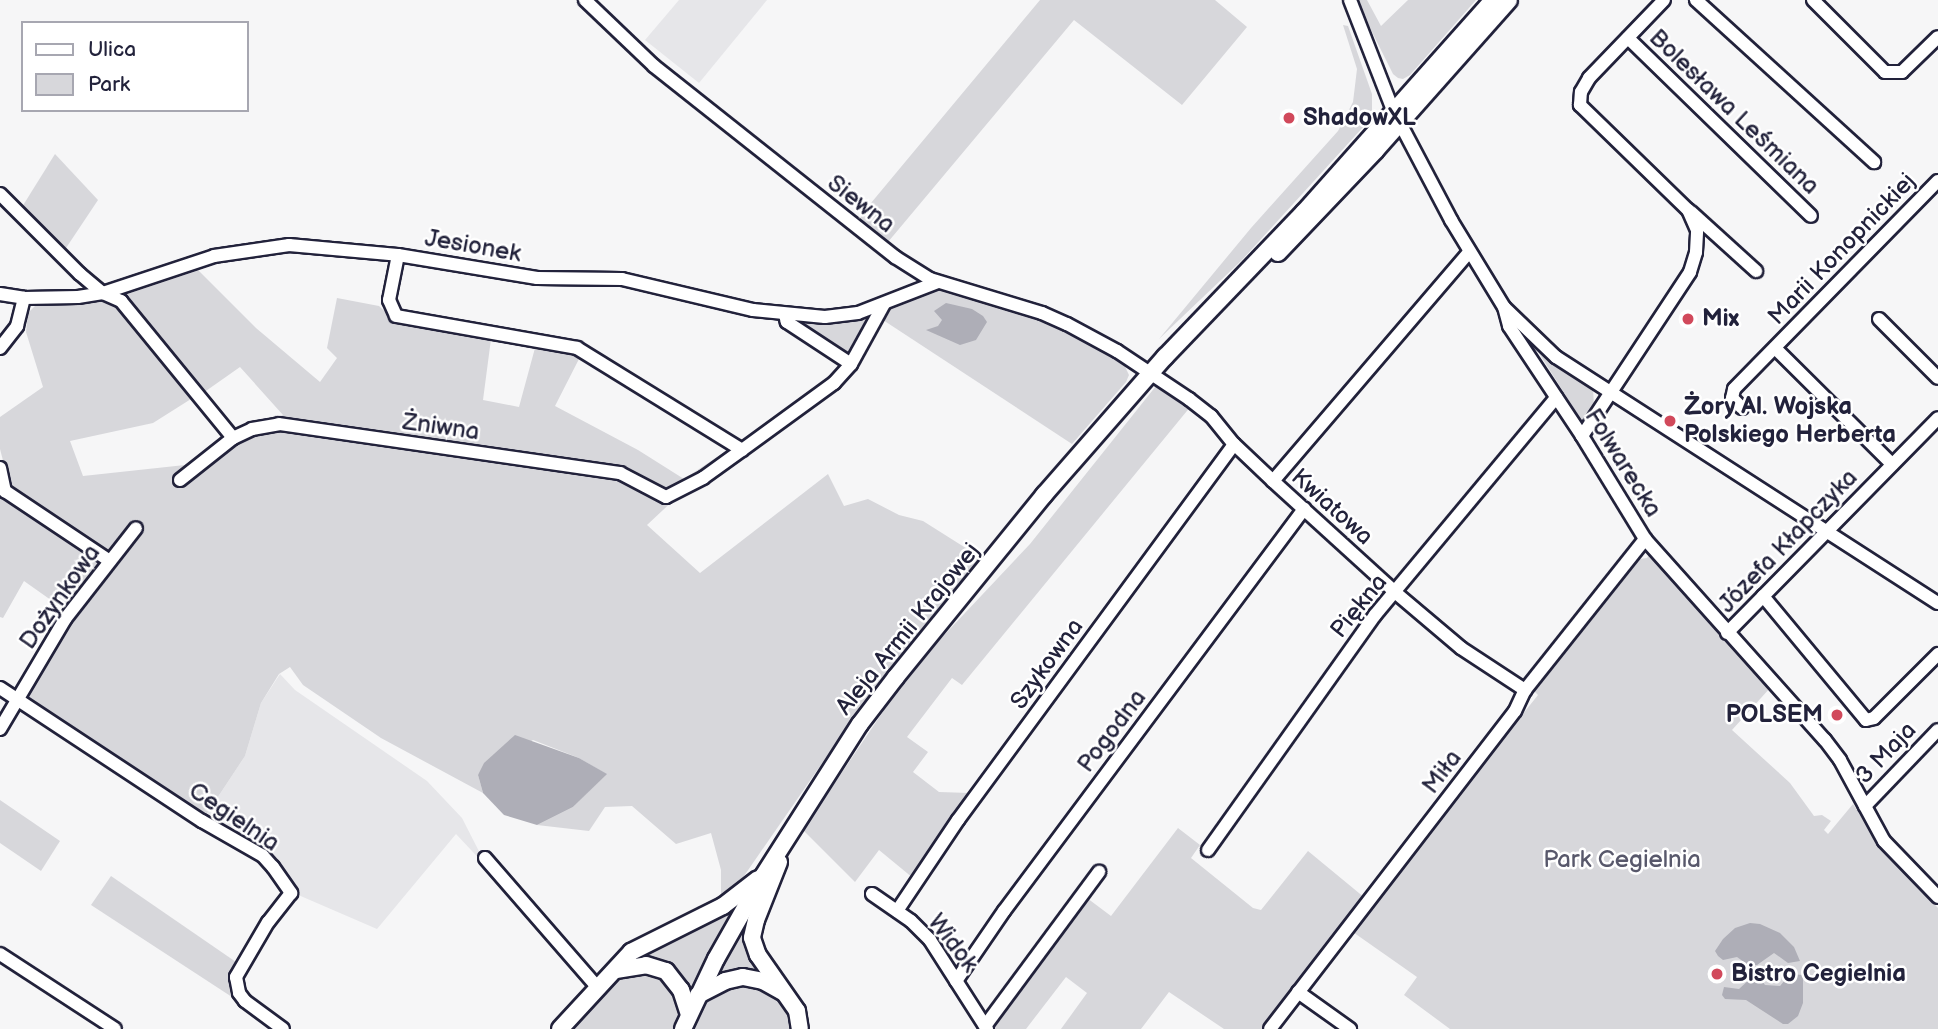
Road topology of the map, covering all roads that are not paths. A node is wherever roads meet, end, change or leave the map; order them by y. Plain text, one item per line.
1 (585, 0) edge
2 (1350, 0) edge
3 (1493, 0) edge
4 (1509, 0) edge
5 (1664, 0) edge
6 (1696, 0) edge
7 (1813, 0) edge
8 (1938, 37) edge
9 (1628, 38) junction
10 (1397, 117) junction
11 (1874, 162) dead end
12 (1938, 181) edge
13 (0, 194) edge
14 (1688, 210) junction
15 (1811, 216) dead end
16 (1469, 251) junction
17 (398, 254) junction
18 (1756, 271) dead end
19 (938, 282) junction
20 (103, 293) junction
21 (0, 294) edge
22 (24, 298) junction
23 (884, 304) junction
24 (1504, 307) junction
25 (785, 315) junction
26 (1879, 318) dead end
27 (1519, 341) junction
28 (1537, 342) junction
29 (0, 348) edge
30 (1775, 348) junction
31 (851, 364) junction
32 (1151, 373) junction
33 (1938, 378) edge
34 (1610, 391) junction
35 (1556, 398) junction
36 (1742, 408) dead end
37 (1938, 418) edge
38 (1582, 436) junction
39 (233, 438) junction
40 (1234, 444) junction
41 (742, 450) junction
42 (1892, 464) junction
43 (0, 468) edge
44 (180, 480) dead end
45 (1273, 481) junction
46 (1304, 509) junction
47 (136, 528) dead end
48 (1826, 531) junction
49 (1645, 539) junction
50 (110, 561) junction
51 (1396, 593) junction
52 (1763, 596) junction
53 (1938, 603) edge
54 (1727, 633) junction
55 (1938, 654) edge
56 (0, 688) edge
57 (1525, 690) junction
58 (17, 699) junction
59 (0, 729) edge
60 (1938, 730) edge
61 (1865, 806) junction
62 (785, 839) junction
63 (1208, 850) dead end
64 (485, 858) dead end
65 (1099, 872) dead end
66 (763, 876) junction
67 (872, 894) dead end
68 (1938, 897) edge
69 (897, 911) junction
70 (0, 954) edge
71 (613, 971) junction
72 (956, 981) junction
73 (598, 988) junction
74 (1298, 992) junction
75 (784, 993) junction
76 (698, 995) junction
77 (686, 1022) edge
78 (986, 1028) edge
79 (115, 1029) edge
80 (283, 1029) edge
81 (560, 1029) edge
82 (800, 1029) edge
83 (1270, 1029) edge
84 (1350, 1029) edge

1 - 19 street, Siewna
2 - 10 street, Folwarecka
3 - 10 main road, Aleja Armii Krajowej
4 - 10 main road, Aleja Armii Krajowej
5 - 9 street
6 - 11 street
7 - 8 street
9 - 14 street
9 - 15 street, Bolesława Leśmiana
10 - 16 street, Folwarecka
10 - 32 main road, Aleja Armii Krajowej
12 - 30 street, Marii Konopnickiej
13 - 20 street
14 - 18 street
14 - 34 street
16 - 24 street, Folwarecka
16 - 45 street
17 - 20 street, Jesionek
17 - 25 street, Jesionek
17 - 41 street
19 - 23 street, Jesionek
19 - 32 street, Siewna
20 - 22 street, Jesionek
20 - 39 street
21 - 22 street, Jesionek
22 - 29 street
23 - 25 street, Jesionek
23 - 31 street, Żniwna
24 - 27 street, Folwarecka
24 - 28 street
25 - 31 street
26 - 33 street
27 - 28 street
27 - 35 street, Folwarecka
28 - 34 street
30 - 36 street, Marii Konopnickiej
30 - 42 street
31 - 41 street, Żniwna
32 - 40 street, Kwiatowa
32 - 62 main road, Aleja Armii Krajowej
34 - 38 street
34 - 48 street
35 - 38 street, Folwarecka
35 - 51 street, Piękna
37 - 42 street, Józefa Kłapczyka
38 - 49 street, Folwarecka
39 - 41 street, Żniwna
39 - 44 street
40 - 45 street, Kwiatowa
40 - 69 street, Szykowna
42 - 48 street, Józefa Kłapczyka
43 - 50 street
45 - 46 street, Kwiatowa
46 - 51 street, Kwiatowa
46 - 72 street, Pogodna
47 - 50 street, Dożynkowa
48 - 52 street, Józefa Kłapczyka
48 - 53 street
49 - 54 street, Folwarecka
49 - 57 street, Miła
50 - 58 street, Dożynkowa
51 - 57 street, Kwiatowa
51 - 63 street, Piękna
52 - 54 street, Józefa Kłapczyka
52 - 55 street
54 - 61 street, Folwarecka
56 - 58 street, Cegielnia
57 - 74 street, Miła
58 - 59 street, Dożynkowa
58 - 80 street, Cegielnia
60 - 61 street, 3 Maja
61 - 68 street, Folwarecka
62 - 66 main road, Aleja Armii Krajowej
62 - 75 main road
64 - 73 street
65 - 78 street
66 - 71 main road
66 - 76 main road, Aleja Armii Krajowej
67 - 69 street, Widok
69 - 72 street, Widok
70 - 79 street
71 - 73 main road
71 - 77 main road
72 - 78 street, Widok
73 - 81 main road
74 - 83 street, Miła
74 - 84 street
75 - 76 main road
75 - 82 main road
76 - 77 main road, Aleja Armii Krajowej

